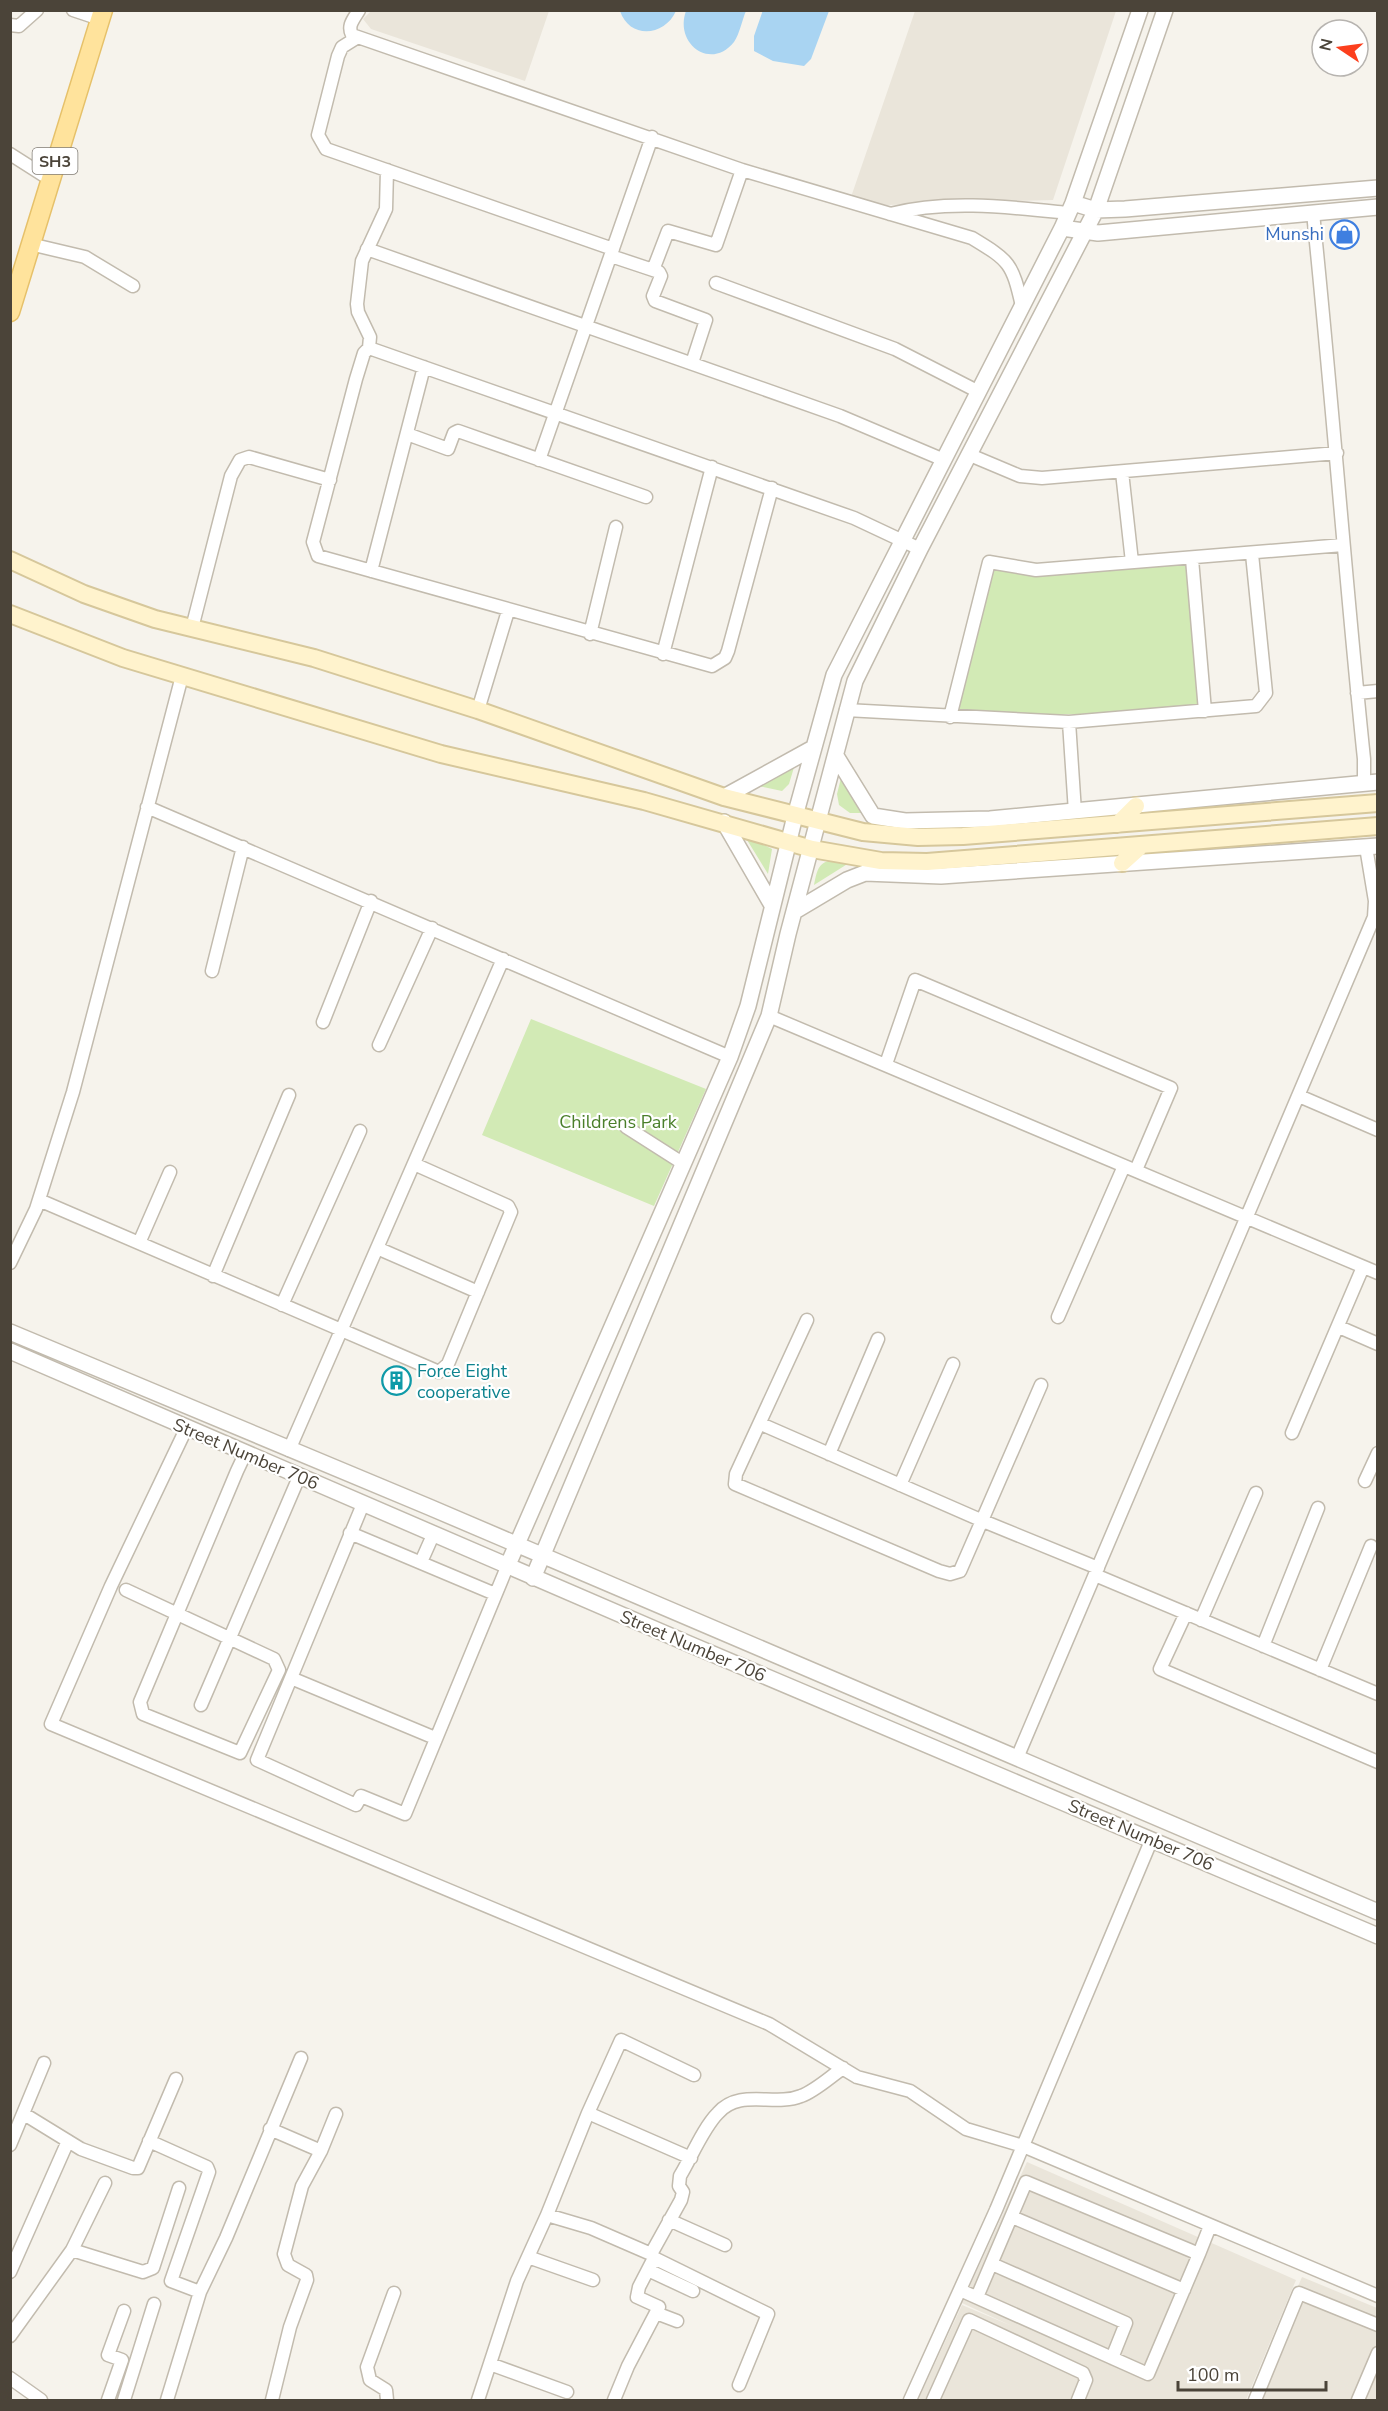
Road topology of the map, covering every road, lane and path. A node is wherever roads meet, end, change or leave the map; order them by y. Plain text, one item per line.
1 (37, 10) edge
2 (359, 10) edge
3 (1140, 10) edge
4 (1165, 10) edge
5 (91, 12) edge
6 (10, 25) edge
7 (358, 37) junction
8 (652, 137) junction
9 (10, 154) edge
10 (387, 170) junction
11 (742, 170) junction
12 (44, 175) junction
13 (1377, 188) edge
14 (1377, 207) edge
15 (1096, 210) junction
16 (1313, 213) junction
17 (888, 214) junction
18 (1068, 215) junction
19 (1084, 233) junction
20 (30, 244) junction
21 (367, 249) junction
22 (612, 253) junction
23 (653, 270) junction
24 (11, 277) edge
25 (716, 283) dead end
26 (133, 286) dead end
27 (1022, 306) junction
28 (10, 312) edge
29 (587, 326) junction
30 (369, 348) junction
31 (692, 363) junction
32 (424, 367) junction
33 (979, 392) junction
34 (557, 413) junction
35 (407, 434) junction
36 (1336, 453) junction
37 (970, 455) junction
38 (539, 460) junction
39 (944, 460) junction
40 (712, 467) junction
41 (1122, 472) junction
42 (330, 480) junction
43 (772, 488) junction
44 (646, 497) dead end
45 (616, 527) dead end
46 (902, 541) junction
47 (1343, 545) junction
48 (920, 549) junction
49 (1252, 554) junction
50 (1192, 559) junction
51 (10, 560) edge
52 (1132, 562) junction
53 (371, 572) junction
54 (508, 611) junction
55 (10, 614) edge
56 (192, 628) junction
57 (590, 634) junction
58 (663, 654) junction
59 (182, 676) junction
60 (1377, 691) edge
61 (1357, 693) junction
62 (477, 710) junction
63 (846, 710) junction
64 (1204, 711) junction
65 (951, 717) junction
66 (1069, 722) junction
67 (813, 748) junction
68 (836, 756) junction
69 (1371, 783) edge
70 (724, 797) junction
71 (1377, 803) edge
72 (1136, 806) junction
73 (147, 807) junction
74 (1075, 812) junction
75 (795, 816) junction
76 (724, 822) junction
77 (819, 823) junction
78 (1118, 824) junction
79 (1377, 826) edge
80 (789, 840) junction
81 (1142, 845) junction
82 (1372, 846) edge
83 (243, 847) junction
84 (812, 849) junction
85 (1122, 863) junction
86 (371, 901) junction
87 (772, 905) junction
88 (795, 911) junction
89 (432, 928) junction
90 (503, 958) junction
91 (212, 971) dead end
92 (769, 1016) junction
93 (323, 1022) dead end
94 (379, 1045) dead end
95 (730, 1057) junction
96 (886, 1064) junction
97 (289, 1095) dead end
98 (1299, 1096) junction
99 (626, 1127) dead end
100 (1377, 1130) edge
101 (360, 1131) dead end
102 (414, 1164) junction
103 (684, 1164) junction
104 (1130, 1168) junction
105 (170, 1172) dead end
106 (39, 1200) junction
107 (1247, 1218) junction
108 (139, 1244) junction
109 (377, 1248) junction
110 (10, 1263) edge
111 (1363, 1267) junction
112 (1377, 1273) edge
113 (213, 1276) junction
114 (478, 1292) junction
115 (282, 1305) junction
116 (1058, 1317) dead end
117 (807, 1320) dead end
118 (1339, 1327) junction
119 (341, 1331) junction
120 (10, 1332) edge
121 (878, 1339) dead end
122 (1377, 1344) edge
123 (10, 1351) edge
124 (952, 1364) dead end
125 (1041, 1385) dead end
126 (761, 1424) junction
127 (186, 1429) junction
128 (1292, 1432) dead end
129 (290, 1450) junction
130 (1377, 1453) edge
131 (245, 1454) junction
132 (830, 1454) junction
133 (299, 1477) junction
134 (1365, 1480) dead end
135 (900, 1485) junction
136 (1256, 1493) dead end
137 (363, 1504) junction
138 (1318, 1508) dead end
139 (982, 1521) junction
140 (350, 1533) junction
141 (433, 1535) junction
142 (518, 1546) junction
143 (1371, 1546) dead end
144 (541, 1557) junction
145 (421, 1562) junction
146 (507, 1567) junction
147 (1096, 1571) junction
148 (533, 1578) junction
149 (126, 1590) dead end
150 (495, 1594) junction
151 (177, 1612) junction
152 (1186, 1613) junction
153 (1201, 1620) junction
154 (230, 1636) junction
155 (1263, 1646) junction
156 (1320, 1670) junction
157 (291, 1678) junction
158 (1377, 1694) edge
159 (201, 1705) dead end
160 (435, 1738) junction
161 (1017, 1758) junction
162 (1377, 1762) edge
163 (1151, 1841) junction
164 (1377, 1912) edge
165 (1377, 1936) edge
166 (301, 2058) dead end
167 (44, 2063) dead end
168 (843, 2068) junction
169 (694, 2074) dead end
170 (176, 2079) dead end
171 (588, 2113) junction
172 (24, 2114) junction
173 (336, 2114) dead end
174 (14, 2128) edge
175 (270, 2129) junction
176 (68, 2141) junction
177 (149, 2141) junction
178 (10, 2145) edge
179 (1023, 2146) junction
180 (321, 2151) junction
181 (691, 2158) junction
182 (105, 2183) dead end
183 (179, 2188) dead end
184 (547, 2215) junction
185 (1012, 2217) junction
186 (669, 2220) junction
187 (1210, 2226) junction
188 (725, 2244) dead end
189 (72, 2250) junction
190 (1199, 2254) junction
191 (652, 2256) junction
192 (528, 2257) junction
193 (992, 2264) junction
194 (648, 2270) junction
195 (10, 2272) edge
196 (593, 2280) dead end
197 (960, 2290) junction
198 (1184, 2290) junction
199 (693, 2291) dead end
200 (200, 2292) junction
201 (394, 2294) dead end
202 (1377, 2296) edge
203 (977, 2297) junction
204 (154, 2304) dead end
205 (124, 2311) dead end
206 (656, 2313) junction
207 (677, 2321) dead end
208 (1377, 2325) edge
209 (10, 2336) edge
210 (1377, 2353) edge
211 (1112, 2358) junction
212 (490, 2364) junction
213 (10, 2378) edge
214 (739, 2385) dead end
215 (567, 2392) dead end
216 (41, 2400) edge
217 (108, 2400) edge
218 (124, 2400) edge
219 (167, 2400) edge
220 (273, 2400) edge
221 (387, 2400) edge
222 (478, 2400) edge
223 (614, 2400) edge
224 (910, 2400) edge
225 (933, 2400) edge
226 (1078, 2400) edge
227 (1255, 2400) edge
228 (1358, 2400) edge

1 - 6 street
2 - 7 street
3 - 18 street
4 - 15 street
5 - 12 main road, SH3
5 - 20 main road, SH3
7 - 8 street
7 - 10 street
8 - 11 street
8 - 22 street
9 - 12 street
10 - 21 street
10 - 22 street
11 - 17 street
11 - 23 street
12 - 24 main road, SH3
13 - 15 street
14 - 16 street
15 - 18 street
15 - 19 street
16 - 19 street
16 - 36 street
17 - 18 street
17 - 27 street
18 - 19 street
18 - 27 street
19 - 37 street
20 - 26 street
20 - 28 main road, SH3
21 - 29 street
21 - 30 street
22 - 23 street
22 - 29 street
23 - 31 street
25 - 33 street
27 - 33 street
29 - 31 street
29 - 34 street
30 - 32 street
30 - 42 street
31 - 39 street
32 - 34 street
32 - 35 street
33 - 39 street
34 - 38 street
34 - 40 street
35 - 38 street
35 - 53 street
36 - 41 street
36 - 47 street
37 - 41 street
37 - 48 street
38 - 44 street
39 - 46 street
40 - 43 street
40 - 58 street
41 - 52 street
42 - 53 street
42 - 56 street
43 - 46 street
43 - 58 street
45 - 57 street
46 - 48 street
46 - 67 street
47 - 49 street
47 - 61 street
48 - 63 street
49 - 50 street
49 - 64 street
50 - 52 street
50 - 64 street
51 - 56 main road
52 - 65 street
53 - 54 street
54 - 57 street
54 - 62 street
55 - 59 main road
56 - 62 main road
57 - 58 street
59 - 73 street
59 - 76 main road
60 - 61 street
61 - 69 street
62 - 70 main road
63 - 65 street
63 - 68 street
64 - 66 street
65 - 66 street
66 - 74 street
67 - 70 street
67 - 75 street
68 - 74 street
68 - 77 street
69 - 72 street
70 - 75 main road
71 - 78 main road
72 - 74 street
72 - 78 main road
73 - 83 street
73 - 106 street
75 - 77 main road
75 - 80 street
76 - 80 main road
76 - 87 street
77 - 78 main road
77 - 84 street
79 - 81 main road
80 - 84 main road
80 - 87 street
81 - 84 main road
81 - 85 main road
82 - 85 street
82 - 98 street
83 - 86 street
83 - 91 street
84 - 88 street
85 - 88 street
86 - 89 street
86 - 93 street
87 - 95 street
88 - 92 street
89 - 90 street
89 - 94 street
90 - 95 street
90 - 102 street
92 - 96 street
92 - 144 street
95 - 103 street
96 - 104 street
96 - 104 street
97 - 113 street
98 - 100 street
98 - 107 street
99 - 103 street
101 - 115 street
102 - 109 street
102 - 114 street
103 - 142 street
104 - 107 street
104 - 116 street
105 - 108 street
106 - 108 street
106 - 110 street
107 - 111 street
107 - 147 street
108 - 113 street
109 - 114 street
109 - 119 street
111 - 112 street
111 - 118 street
113 - 115 street
114 - 119 street
115 - 119 street
117 - 126 street
118 - 122 street
118 - 128 street
119 - 129 street
120 - 129 street
121 - 132 street
123 - 127 street, Street Number 706
124 - 135 street
125 - 139 street
126 - 132 street
126 - 139 street
127 - 131 street, Street Number 706
127 - 168 street
129 - 142 street
130 - 134 street
131 - 133 street, Street Number 706
131 - 151 street
132 - 135 street
133 - 137 street, Street Number 706
133 - 154 street
135 - 139 street
136 - 153 street
137 - 140 street
137 - 141 street, Street Number 706
138 - 155 street
139 - 147 street
140 - 145 street
140 - 157 street
141 - 145 street
141 - 146 street, Street Number 706
142 - 144 street
142 - 146 street
143 - 156 street
144 - 148 street
144 - 161 street
145 - 150 street
146 - 148 street, Street Number 706
146 - 150 street
147 - 152 street
147 - 161 street
148 - 163 street, Street Number 706
149 - 151 street
150 - 160 street
151 - 154 street
151 - 154 street
152 - 153 street
152 - 162 street
153 - 155 street
154 - 159 street
155 - 156 street
156 - 158 street
157 - 160 street
157 - 160 street
161 - 164 street
163 - 165 street, Street Number 706
163 - 179 street
166 - 175 street
167 - 172 street
168 - 179 street
168 - 181 street
169 - 171 street
170 - 177 street
171 - 181 street
171 - 184 street
172 - 174 street
172 - 176 street
173 - 180 street
174 - 178 street
175 - 180 street
175 - 200 street
176 - 177 street
176 - 195 street
177 - 200 street
179 - 187 street
179 - 197 street
180 - 220 street
181 - 186 street
182 - 189 street
183 - 189 street
184 - 191 street
184 - 192 street
185 - 190 street
185 - 193 street
185 - 198 street
186 - 188 street
186 - 191 street
187 - 190 street
187 - 202 street
189 - 209 street
190 - 198 street
191 - 194 street
191 - 214 street
192 - 196 street
192 - 212 street
193 - 203 street
193 - 211 street
194 - 199 street
194 - 206 street
197 - 203 street
197 - 224 street
198 - 211 street
200 - 219 street
201 - 221 street
203 - 211 street
204 - 218 street
205 - 217 street
206 - 207 street
206 - 223 street
208 - 227 street
210 - 228 street
212 - 215 street
212 - 222 street
213 - 216 street
225 - 226 street

